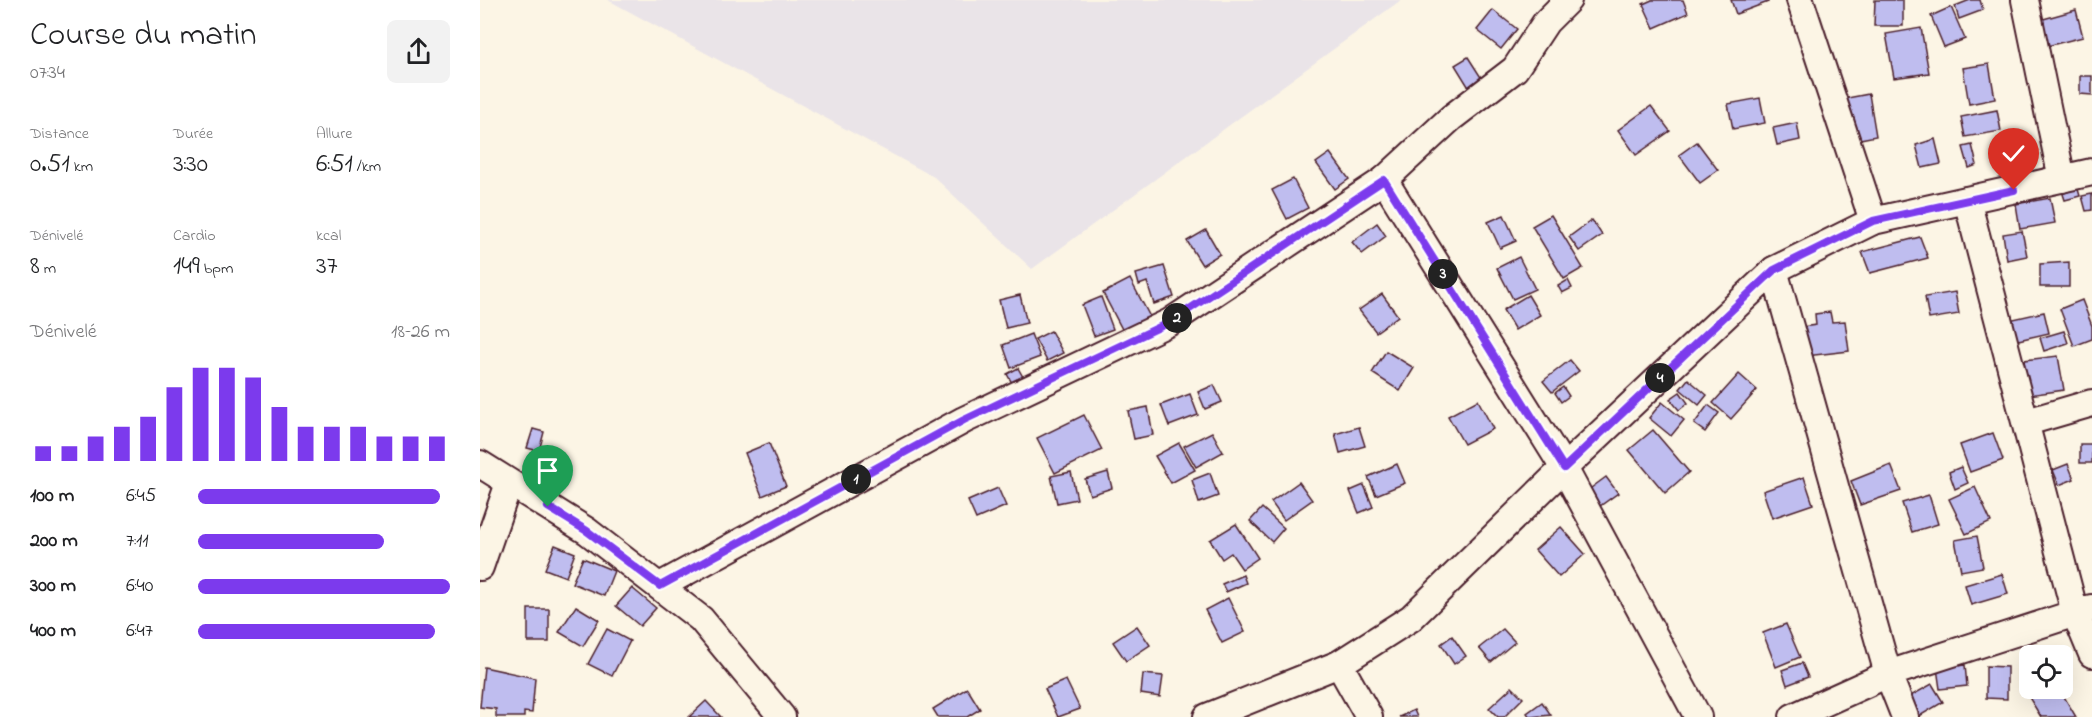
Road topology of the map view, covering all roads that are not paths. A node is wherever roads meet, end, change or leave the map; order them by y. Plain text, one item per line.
1 (1568, 0) edge
2 (1800, 0) edge
3 (2025, 0) edge
4 (2092, 172) edge
5 (2062, 179) junction
6 (1384, 180) junction
7 (1967, 200) junction
8 (1873, 221) junction
9 (1774, 270) junction
10 (2092, 403) edge
11 (2027, 422) junction
12 (480, 464) edge
13 (1564, 468) junction
14 (509, 483) junction
15 (480, 567) edge
16 (660, 586) junction
17 (2084, 610) edge
18 (2092, 654) edge
19 (1339, 664) junction
20 (1888, 674) junction
21 (783, 717) edge
22 (1207, 717) edge
23 (1369, 717) edge
24 (1698, 717) edge
25 (1793, 717) edge
26 (1905, 717) edge

1 - 6 street
2 - 8 street
3 - 5 street
4 - 5 street
5 - 7 street
6 - 13 street
6 - 16 street
7 - 8 street
7 - 11 street
8 - 9 street
9 - 13 street
9 - 20 street
10 - 11 street
11 - 17 street
12 - 14 street
13 - 19 street
13 - 24 street
14 - 15 street
14 - 16 street
16 - 21 street
17 - 18 street
17 - 20 street
19 - 22 street
19 - 23 street
20 - 25 street
20 - 26 street

